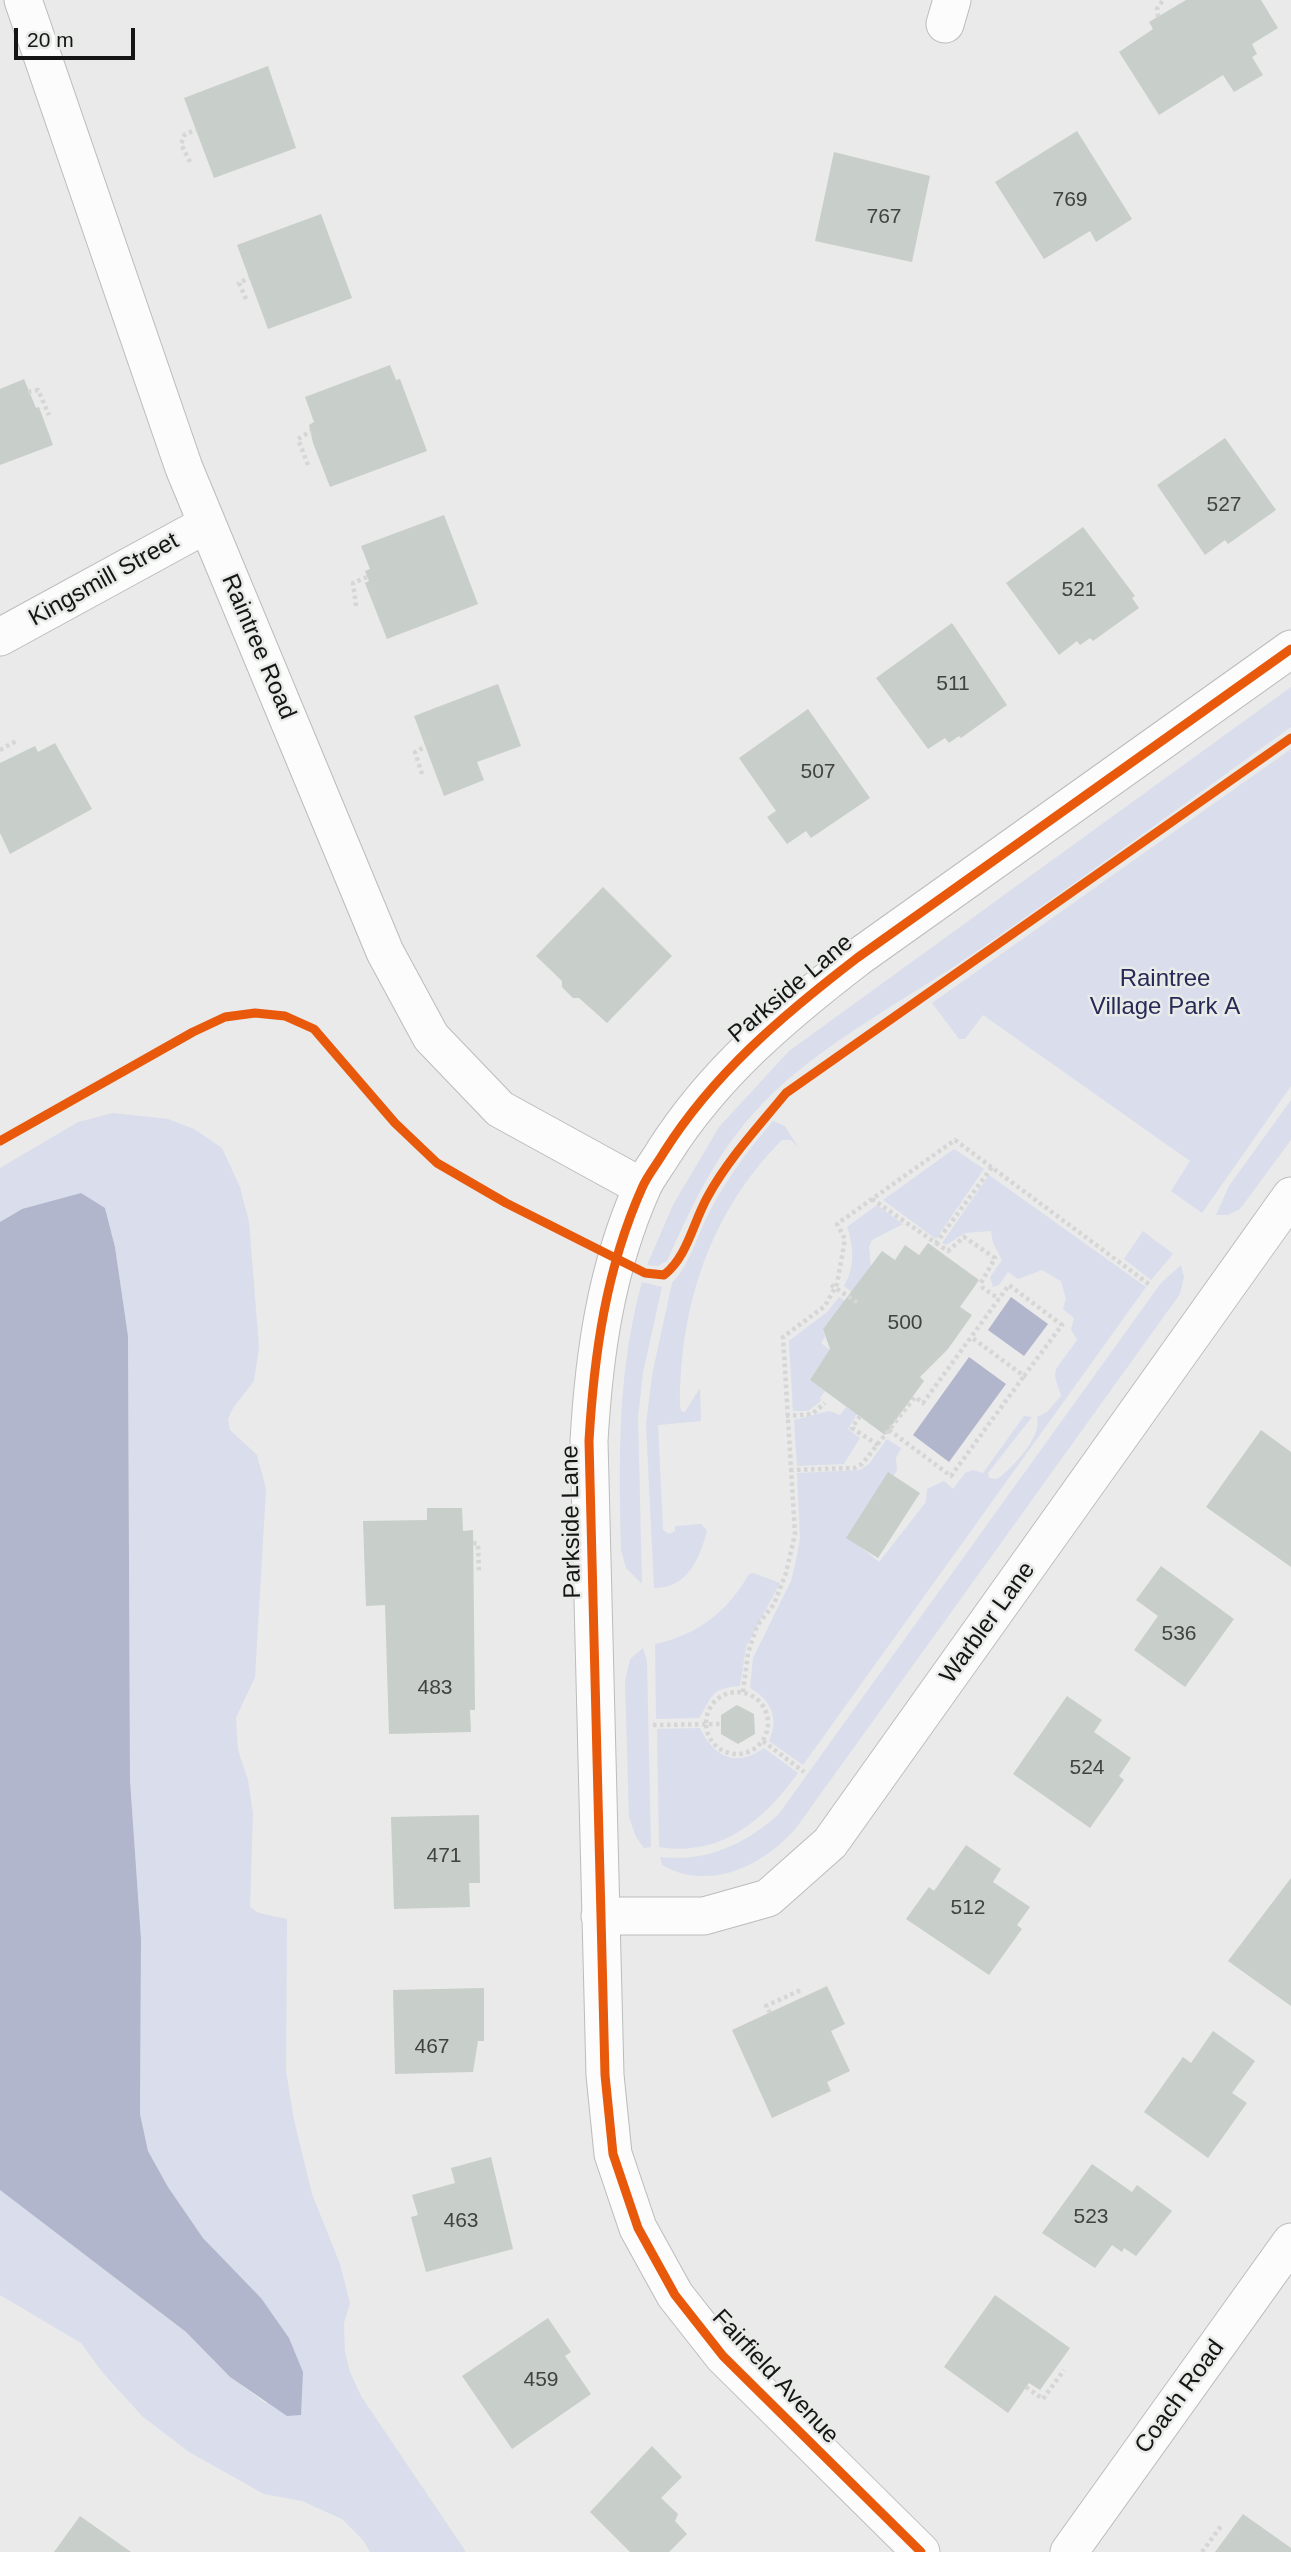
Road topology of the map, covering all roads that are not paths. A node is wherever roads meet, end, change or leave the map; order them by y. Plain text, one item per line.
1 (23, 0) edge
2 (207, 524) junction
3 (0, 637) edge
4 (1291, 649) edge
5 (642, 1187) junction
6 (1291, 1196) edge
7 (600, 1916) junction
8 (1291, 2242) edge
9 (920, 2552) edge
10 (1069, 2552) edge

1 - 2 street, Raintree Road
2 - 3 street, Kingsmill Street
2 - 5 street, Raintree Road
4 - 5 street, Parkside Lane
5 - 7 street, Parkside Lane
6 - 7 street, Warbler Lane
7 - 9 street, Fairfield Avenue
8 - 10 street, Coach Road

